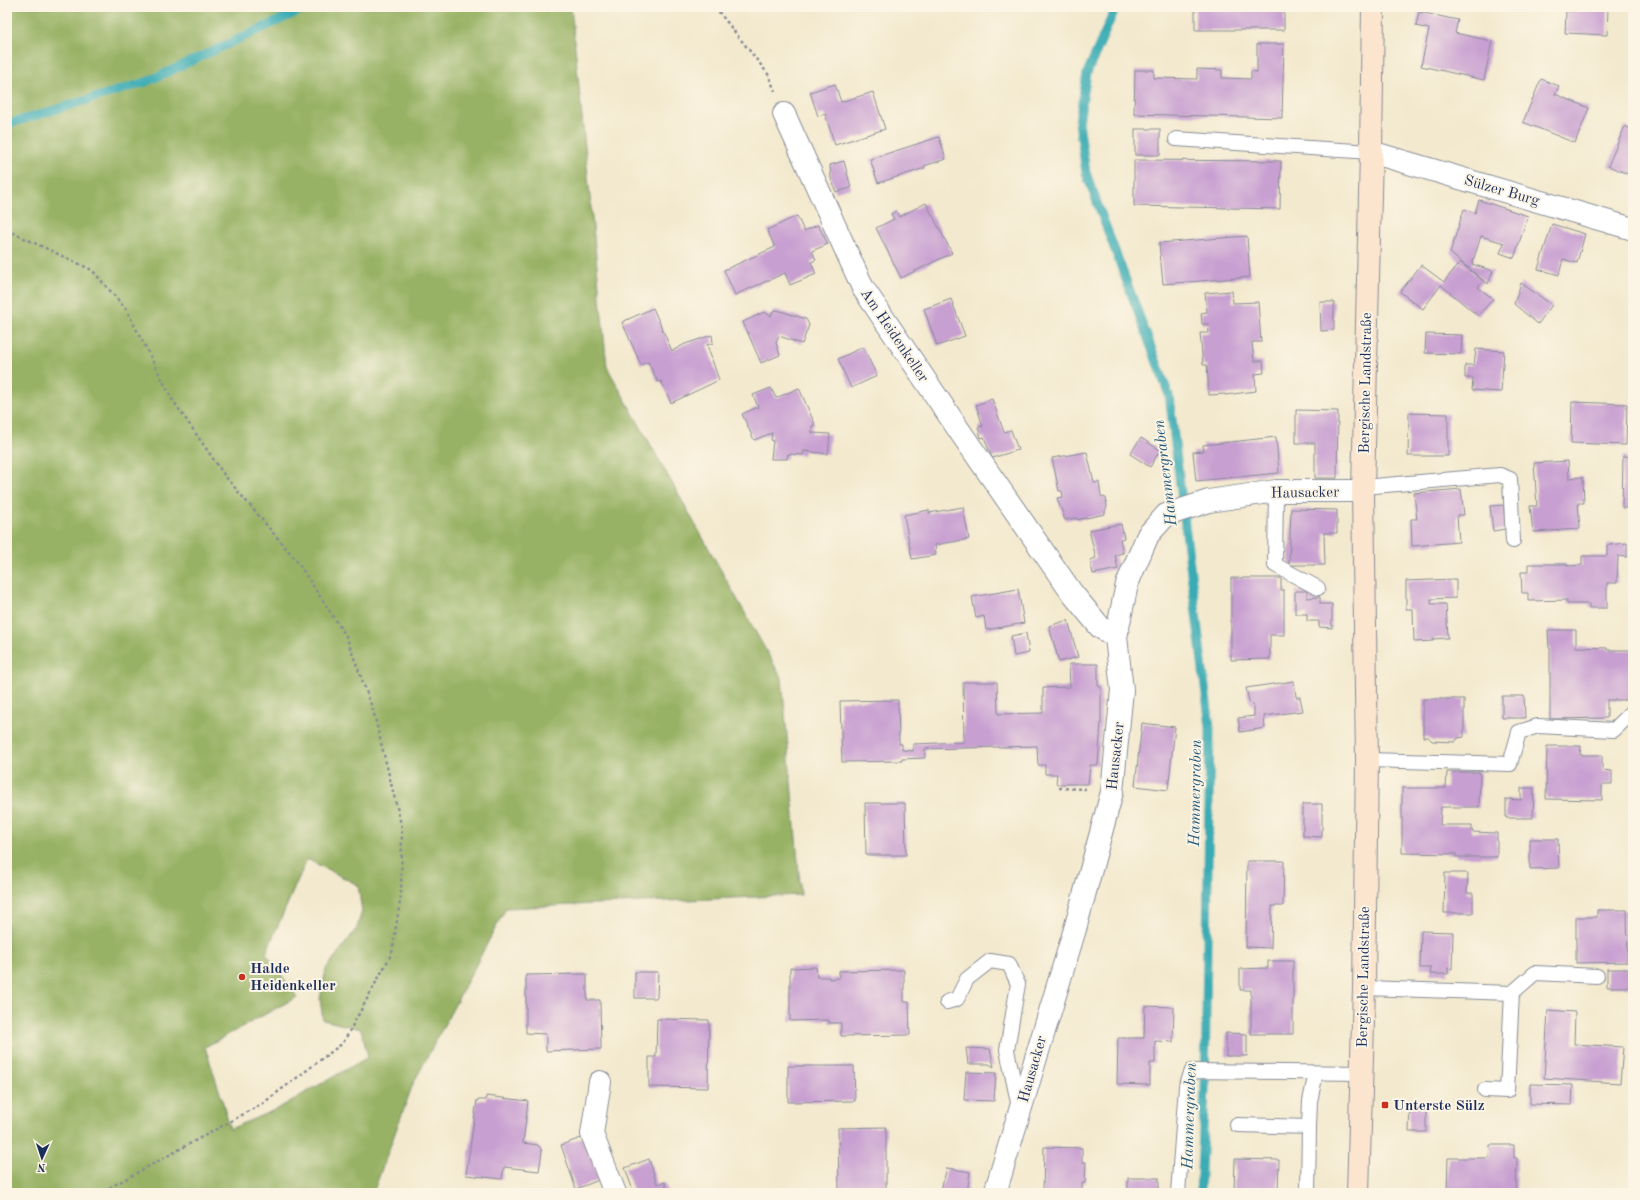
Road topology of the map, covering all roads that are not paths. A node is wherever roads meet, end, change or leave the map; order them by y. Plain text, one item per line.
1 (1373, 7) edge
2 (784, 114) road end
3 (1176, 139) dead end
4 (1371, 152) junction
5 (1633, 229) edge
6 (1363, 489) junction
7 (1276, 491) junction
8 (1513, 541) dead end
9 (1318, 588) dead end
10 (1116, 637) junction
11 (1633, 711) edge
12 (1367, 760) junction
13 (1598, 976) dead end
14 (1364, 988) junction
15 (1512, 993) junction
16 (947, 1002) dead end
17 (1316, 1073) junction
18 (1361, 1073) junction
19 (600, 1082) dead end
20 (1485, 1090) dead end
21 (1020, 1112) junction
22 (1237, 1126) dead end
23 (1309, 1127) junction
24 (615, 1193) edge
25 (995, 1193) edge
26 (1178, 1193) edge
27 (1308, 1193) edge
28 (1358, 1193) edge

1 - 4 main road, Bergische Landstraße
2 - 10 street, Am Heidenkeller
3 - 4 lane
4 - 5 street, Sülzer Burg
4 - 6 main road, Bergische Landstraße
6 - 7 street, Hausacker
6 - 8 lane
6 - 12 main road, Bergische Landstraße
7 - 9 lane
7 - 10 street, Hausacker
10 - 21 street, Hausacker
11 - 12 lane
12 - 14 main road, Bergische Landstraße
13 - 15 lane
14 - 15 lane
14 - 18 main road, Bergische Landstraße
15 - 20 lane
16 - 21 lane
17 - 18 lane
17 - 23 lane
17 - 26 lane
18 - 28 main road, Bergische Landstraße
19 - 24 street
21 - 25 street, Hausacker
22 - 23 lane
23 - 27 lane

